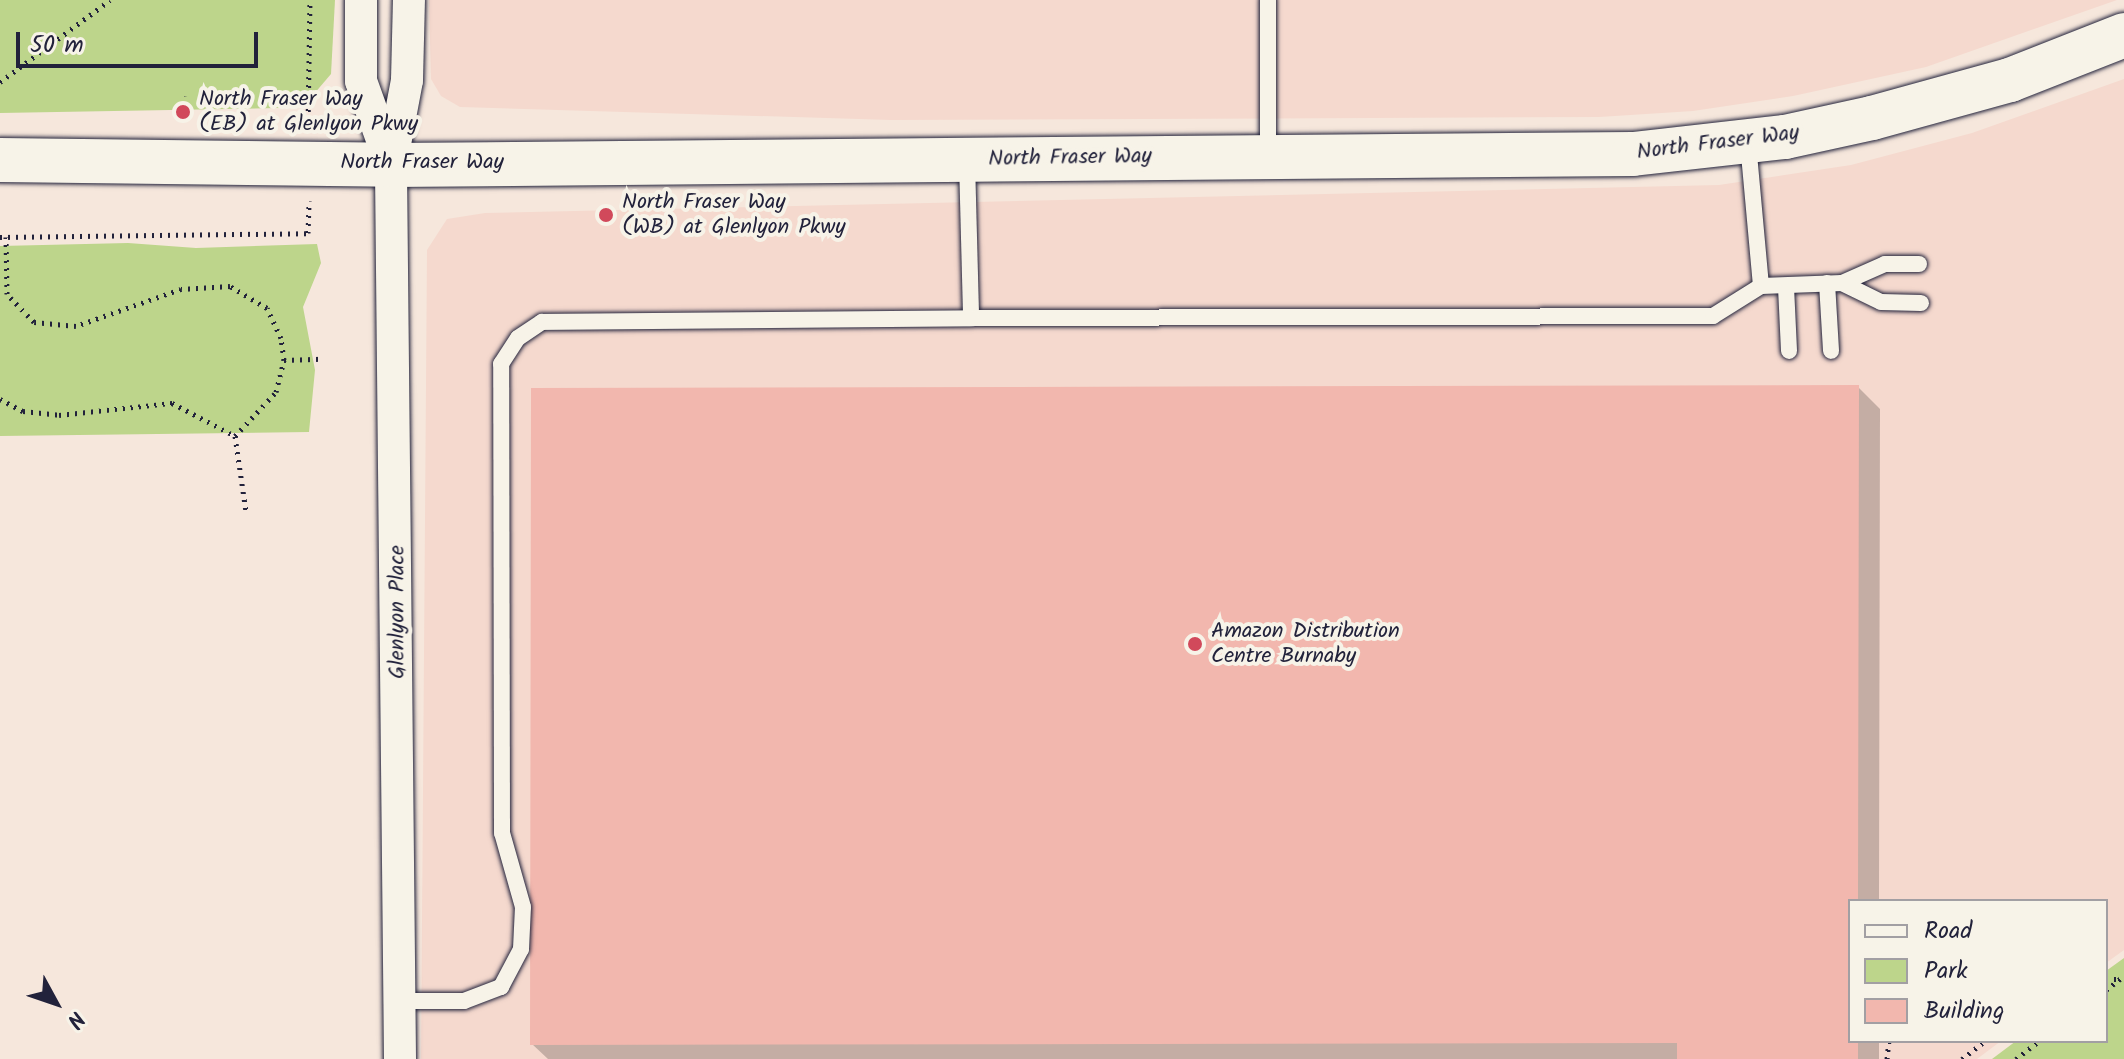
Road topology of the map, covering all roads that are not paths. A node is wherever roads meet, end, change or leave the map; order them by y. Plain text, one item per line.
1 (361, 0) edge
2 (409, 0) edge
3 (1268, 0) edge
4 (2124, 35) edge
5 (1748, 142) junction
6 (1268, 156) junction
7 (967, 159) junction
8 (0, 160) edge
9 (391, 165) junction
10 (1919, 264) dead end
11 (1834, 283) junction
12 (1761, 286) junction
13 (1786, 287) junction
14 (1921, 303) dead end
15 (971, 318) junction
16 (1789, 351) dead end
17 (1831, 351) dead end
18 (399, 1001) junction
19 (400, 1059) edge

1 - 9 street
2 - 9 street
3 - 6 lane
4 - 5 street, North Fraser Way
5 - 6 street, North Fraser Way
5 - 12 lane
6 - 7 street, North Fraser Way
7 - 9 street, North Fraser Way
7 - 15 lane
8 - 9 street, North Fraser Way
9 - 18 street, Glenlyon Place
10 - 11 lane
11 - 13 lane
11 - 14 lane
11 - 17 lane
12 - 13 lane
12 - 15 lane
13 - 16 lane
15 - 18 lane
18 - 19 street, Glenlyon Place

